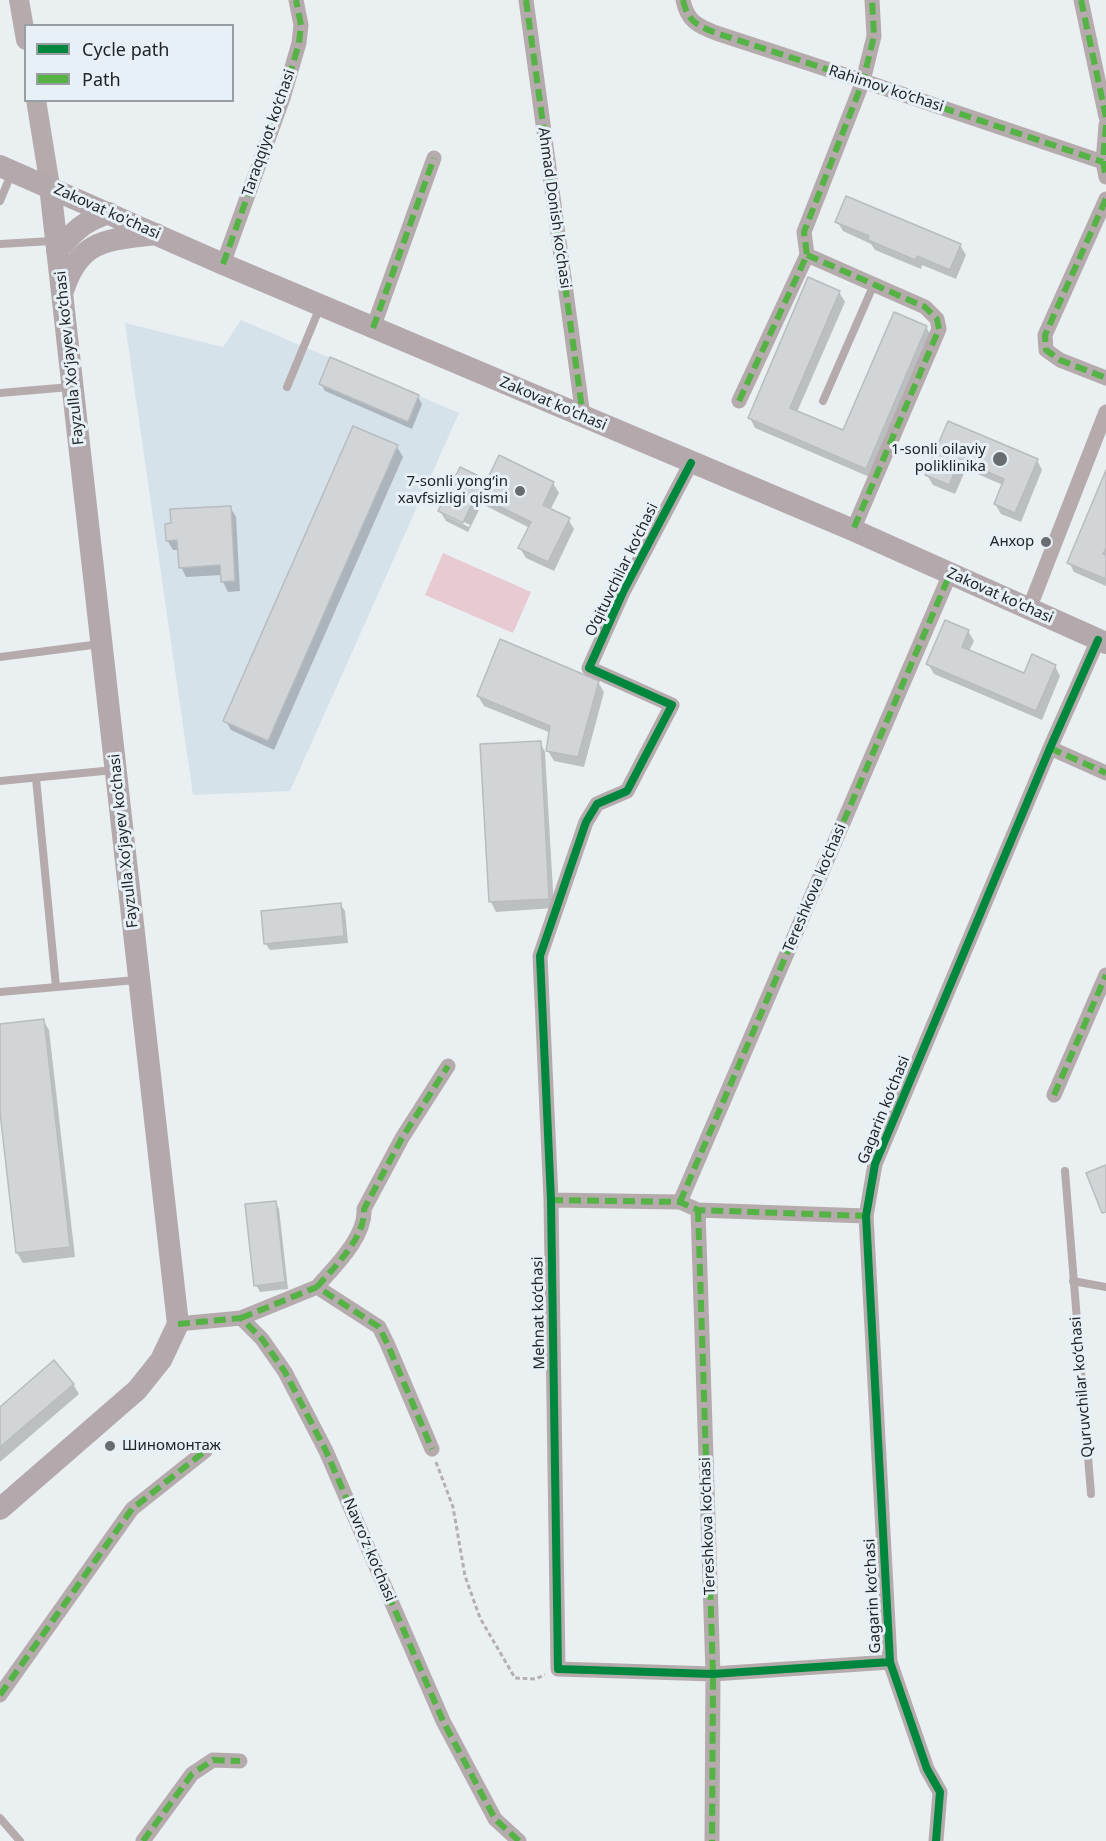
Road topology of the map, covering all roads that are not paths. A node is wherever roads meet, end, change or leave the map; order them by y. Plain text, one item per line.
1 (19, 0) edge
2 (296, 0) edge
3 (526, 0) edge
4 (683, 0) edge
5 (872, 0) edge
6 (1081, 0) edge
7 (24, 29) edge
8 (863, 81) junction
9 (36, 102) edge
10 (1106, 117) edge
11 (1106, 125) edge
12 (434, 158) dead end
13 (6, 168) edge
14 (1105, 170) edge
15 (50, 186) junction
16 (1106, 199) edge
17 (0, 201) edge
18 (109, 213) junction
19 (158, 234) junction
20 (0, 244) edge
21 (57, 246) junction
22 (807, 255) junction
23 (223, 264) junction
24 (873, 284) junction
25 (62, 292) junction
26 (321, 305) junction
27 (373, 327) junction
28 (1106, 378) edge
29 (73, 387) junction
30 (287, 387) dead end
31 (0, 393) edge
32 (739, 401) dead end
33 (823, 402) dead end
34 (1106, 412) edge
35 (583, 416) junction
36 (692, 463) junction
37 (853, 530) junction
38 (950, 574) junction
39 (1029, 609) junction
40 (1102, 641) edge
41 (101, 644) junction
42 (0, 657) edge
43 (1050, 748) junction
44 (116, 770) junction
45 (1106, 773) edge
46 (36, 778) junction
47 (0, 781) edge
48 (540, 956) joint
49 (1106, 975) edge
50 (140, 980) junction
51 (56, 987) junction
52 (0, 992) edge
53 (448, 1066) dead end
54 (1054, 1095) dead end
55 (1065, 1171) dead end
56 (551, 1200) junction
57 (680, 1202) junction
58 (698, 1210) junction
59 (867, 1216) junction
60 (1073, 1281) junction
61 (317, 1287) junction
62 (1106, 1287) edge
63 (241, 1318) junction
64 (178, 1324) junction
65 (432, 1449) road end
66 (205, 1451) dead end
67 (1091, 1494) dead end
68 (0, 1509) edge
69 (890, 1662) junction
70 (558, 1669) joint
71 (713, 1674) junction
72 (0, 1695) edge
73 (240, 1761) dead end
74 (0, 1818) edge
75 (20, 1841) edge
76 (143, 1841) edge
77 (519, 1841) edge
78 (712, 1841) edge
79 (936, 1841) edge

1 - 7 street
2 - 23 street, Taraqqiyot ko‘chasi
3 - 35 street, Ahmad Donish ko‘chasi
4 - 8 street, Rahimov ko‘chasi
5 - 8 street
6 - 10 street
8 - 14 street, Rahimov ko‘chasi
8 - 22 street
9 - 15 street, Fayzulla Xo‘jayev ko‘chasi
11 - 14 street
12 - 27 street
13 - 15 main road, Zakovat ko'chasi
13 - 17 lane
15 - 18 main road, Zakovat ko'chasi
15 - 21 main road, Fayzulla Xo‘jayev ko‘chasi
16 - 28 street
18 - 19 main road, Zakovat ko'chasi
18 - 21 main road
19 - 23 main road, Zakovat ko'chasi
19 - 25 main road
20 - 21 lane
21 - 25 main road, Fayzulla Xo‘jayev ko‘chasi
22 - 24 street
22 - 32 street
23 - 26 main road, Zakovat ko'chasi
24 - 33 lane
24 - 37 street
25 - 29 main road, Fayzulla Xo‘jayev ko‘chasi
26 - 27 main road, Zakovat ko'chasi
26 - 30 lane
27 - 35 main road, Zakovat ko'chasi
29 - 31 lane
29 - 41 main road, Fayzulla Xo‘jayev ko‘chasi
34 - 39 street
35 - 36 main road, Zakovat ko'chasi
36 - 37 main road, Zakovat ko'chasi
36 - 48 street, O‘qituvchilar ko‘chasi
37 - 38 main road, Zakovat ko'chasi
38 - 39 main road, Zakovat ko'chasi
38 - 57 street, Tereshkova ko‘chasi
39 - 40 main road, Zakovat ko'chasi
40 - 43 street, Gagarin ko‘chasi
41 - 42 lane
41 - 44 main road, Fayzulla Xo‘jayev ko‘chasi
43 - 45 street
43 - 59 street, Gagarin ko‘chasi
44 - 46 lane
44 - 50 main road, Fayzulla Xo‘jayev ko‘chasi
46 - 47 lane
46 - 51 lane
48 - 56 street, Mehnat ko‘chasi
49 - 54 street
50 - 51 lane
50 - 64 main road, Fayzulla Xo‘jayev ko‘chasi
51 - 52 lane
53 - 61 street
55 - 60 lane, Quruvchilar ko‘chasi
56 - 57 street
56 - 70 street, Mehnat ko‘chasi
57 - 58 street
58 - 59 street
58 - 71 street, Tereshkova ko‘chasi
59 - 69 street, Gagarin ko‘chasi
60 - 62 lane
60 - 67 lane, Quruvchilar ko‘chasi
61 - 63 street
61 - 65 street
63 - 64 street
63 - 77 street, Navro‘z ko‘chasi
64 - 68 main road
66 - 72 street
69 - 71 street, Gagarin ko‘chasi
69 - 79 street, Gagarin ko‘chasi
70 - 71 street, Gagarin ko‘chasi
71 - 78 street, Tereshkova ko‘chasi
73 - 76 street
74 - 75 lane

